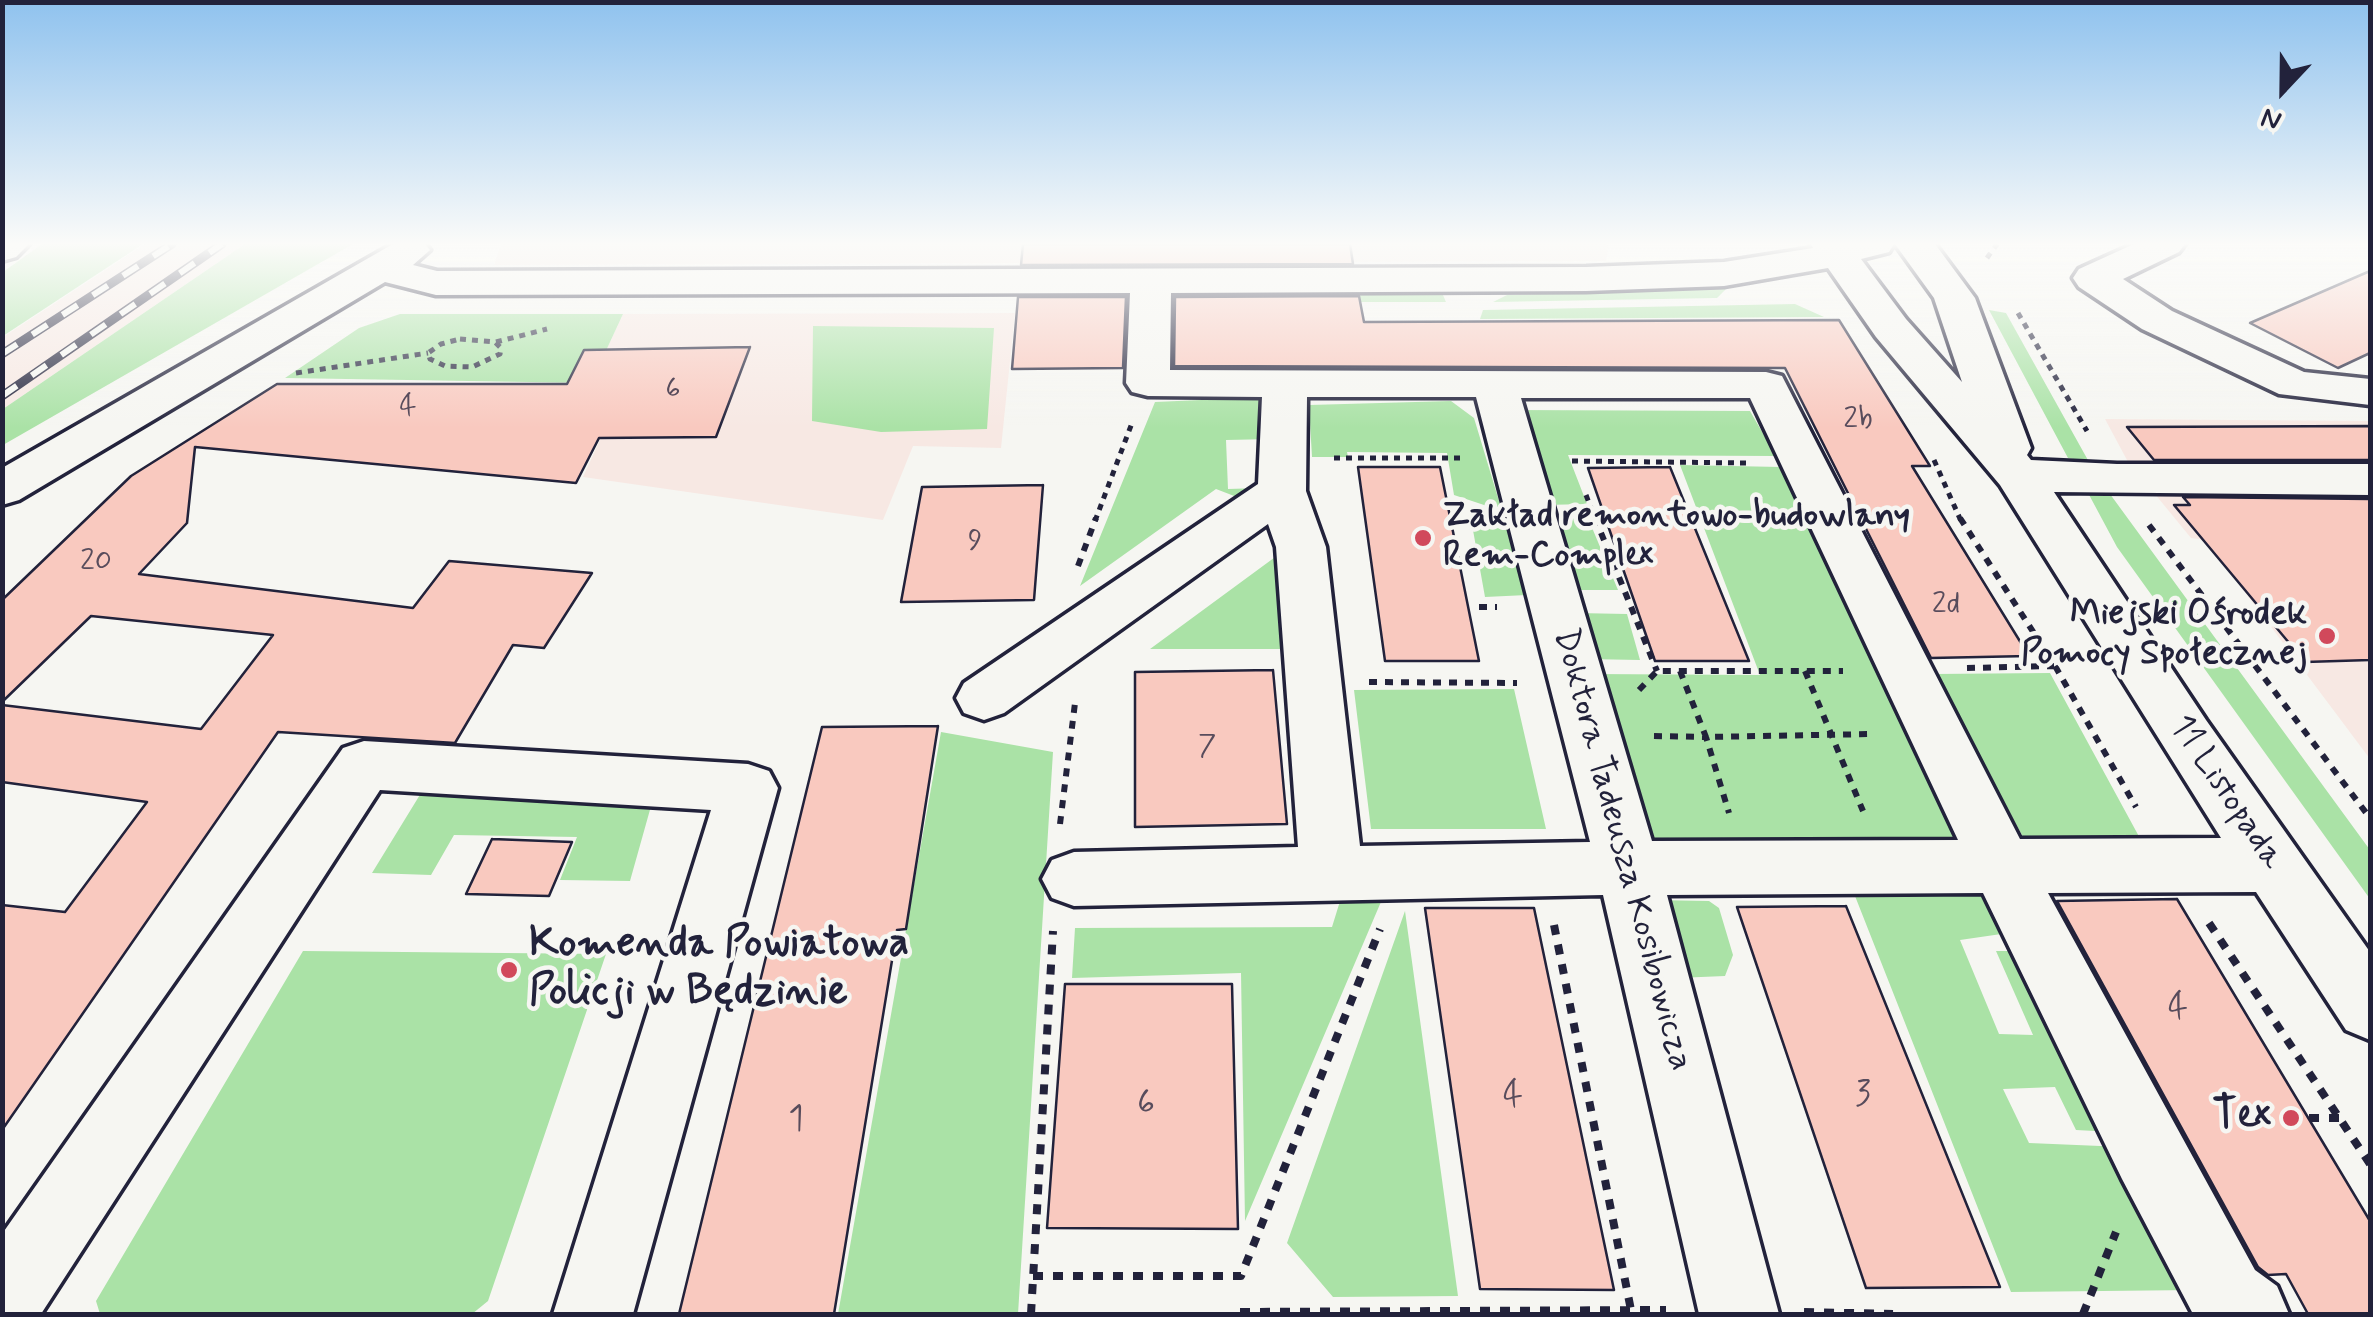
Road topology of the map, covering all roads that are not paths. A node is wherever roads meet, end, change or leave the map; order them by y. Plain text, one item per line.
1 (315, 305) edge
2 (1140, 305) edge
3 (1879, 305) edge
4 (1957, 305) edge
5 (2135, 305) edge
6 (1285, 384) junction
7 (1496, 387) junction
8 (2370, 392) edge
9 (1283, 474) junction
10 (2018, 475) junction
11 (2370, 480) edge
12 (2, 488) edge
13 (984, 698) dead end
14 (2273, 865) junction
15 (2002, 866) junction
16 (1628, 868) junction
17 (1332, 874) junction
18 (1062, 876) road end
19 (2370, 1008) edge
20 (2, 1303) edge
21 (1739, 1312) edge
22 (593, 1314) edge
23 (2248, 1314) edge

1 - 12 street
2 - 6 street
3 - 10 street, 11 Listopada
4 - 10 street, 11 Listopada
5 - 8 street
6 - 7 street
6 - 9 street
7 - 15 street
7 - 16 street, Doktora Tadeusza Kosibowicza
9 - 13 street
9 - 17 street
10 - 11 street
10 - 14 street, 11 Listopada
14 - 15 street
14 - 19 street, 11 Listopada
15 - 16 street
15 - 23 street
16 - 17 street
16 - 21 street, Doktora Tadeusza Kosibowicza
17 - 18 street
20 - 22 street

